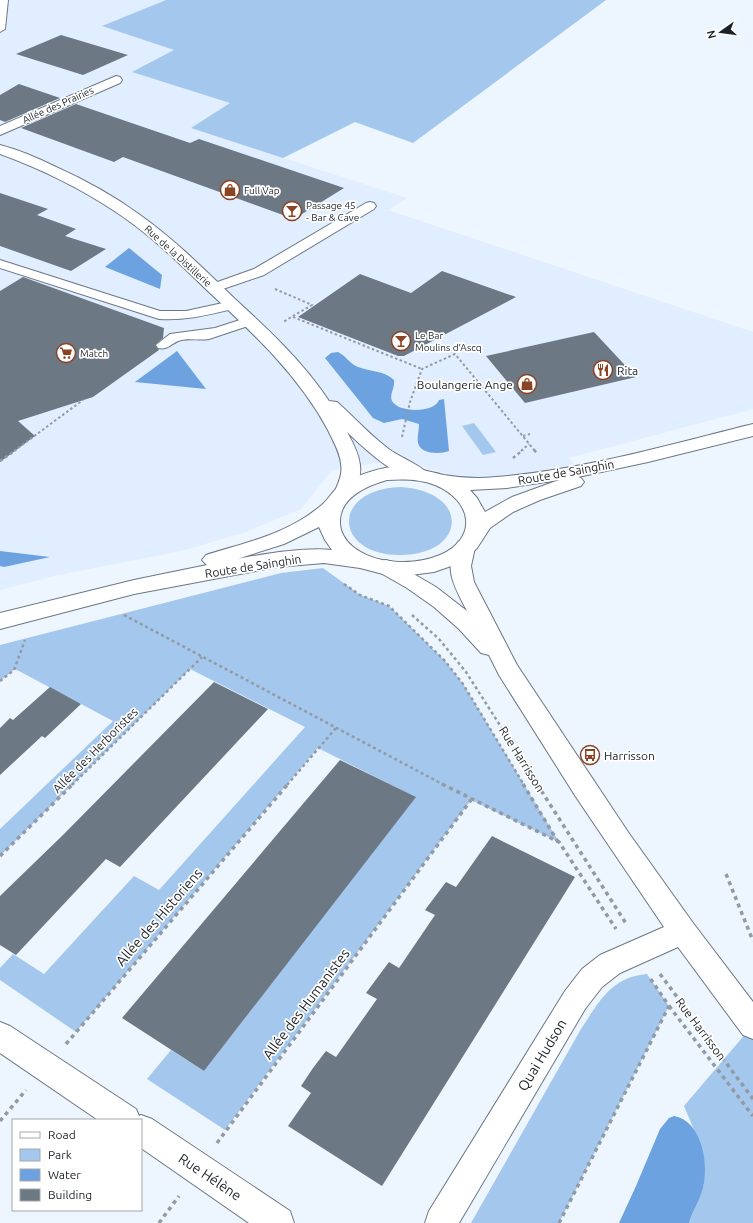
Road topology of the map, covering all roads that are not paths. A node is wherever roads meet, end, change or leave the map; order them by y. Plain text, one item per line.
1 (4, 0) edge
2 (0, 29) edge
3 (116, 80) dead end
4 (0, 131) edge
5 (0, 149) edge
6 (370, 206) dead end
7 (0, 264) edge
8 (214, 288) junction
9 (232, 304) junction
10 (249, 321) junction
11 (163, 345) dead end
12 (310, 387) junction
13 (753, 430) edge
14 (644, 458) junction
15 (419, 475) junction
16 (439, 480) junction
17 (338, 499) junction
18 (470, 541) junction
19 (365, 562) junction
20 (386, 568) junction
21 (141, 585) junction
22 (0, 621) edge
23 (507, 668) junction
24 (684, 932) junction
25 (753, 1024) edge
26 (0, 1036) edge
27 (124, 1119) edge
28 (142, 1131) edge
29 (278, 1223) edge
30 (441, 1223) edge

1 - 2 lane
3 - 4 street, Allée des Prairies
5 - 8 street, Rue de la Distillerie
6 - 8 lane
7 - 9 lane
8 - 9 street, Rue de la Distillerie
9 - 10 street, Rue de la Distillerie
10 - 11 lane
10 - 12 street, Rue de la Distillerie
12 - 15 street, Rue de la Distillerie
12 - 17 street, Rue de la Distillerie
13 - 14 street, Route de Sainghin
14 - 16 street, Route de Sainghin
14 - 18 street, Route de Sainghin
15 - 16 street
15 - 17 street
16 - 18 street
17 - 19 street
17 - 21 street, Route de Sainghin
18 - 20 street
18 - 23 street
19 - 20 street
19 - 21 street, Route de Sainghin
20 - 23 street
21 - 22 street, Route de Sainghin
23 - 24 street
24 - 25 street
24 - 30 street, Quai Hudson
26 - 27 street
28 - 29 street, Rue Hélène

